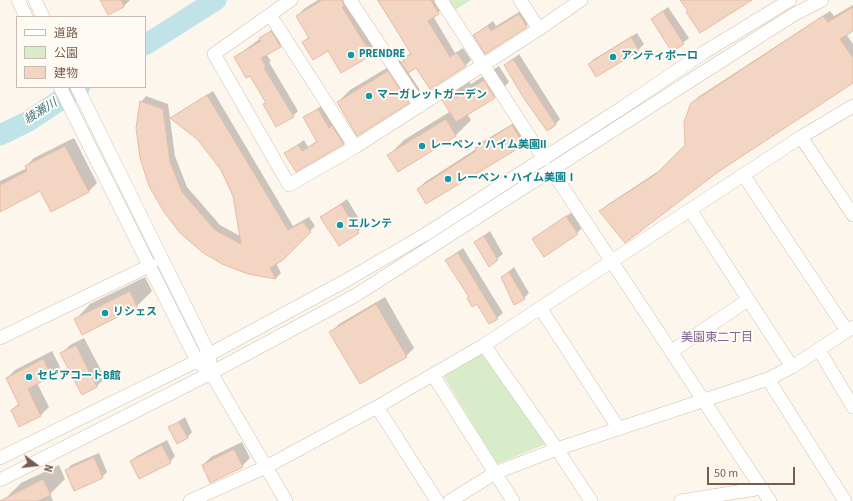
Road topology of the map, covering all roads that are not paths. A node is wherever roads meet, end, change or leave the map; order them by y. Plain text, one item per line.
1 (18, 0) edge
2 (35, 0) edge
3 (291, 0) edge
4 (350, 0) edge
5 (441, 0) edge
6 (520, 0) edge
7 (581, 0) edge
8 (790, 0) edge
9 (822, 0) edge
10 (270, 14) junction
11 (26, 16) edge
12 (43, 16) edge
13 (539, 29) junction
14 (484, 65) junction
15 (60, 88) edge
16 (78, 88) edge
17 (420, 106) junction
18 (853, 106) edge
19 (801, 137) junction
20 (355, 147) junction
21 (544, 159) junction
22 (552, 171) junction
23 (744, 176) junction
24 (691, 211) junction
25 (853, 215) edge
26 (612, 262) junction
27 (150, 265) junction
28 (748, 300) junction
29 (541, 310) junction
30 (850, 329) edge
31 (0, 338) edge
32 (484, 345) junction
33 (819, 350) junction
34 (672, 351) junction
35 (209, 354) junction
36 (197, 361) junction
37 (792, 367) junction
38 (211, 372) junction
39 (433, 375) junction
40 (768, 379) junction
41 (704, 401) junction
42 (853, 406) edge
43 (377, 407) junction
44 (619, 429) junction
45 (557, 449) junction
46 (0, 458) edge
47 (266, 468) junction
48 (495, 473) junction
49 (0, 480) edge
50 (762, 488) junction
51 (190, 501) edge
52 (286, 501) edge
53 (437, 501) edge
54 (450, 501) edge
55 (513, 501) edge
56 (591, 501) edge
57 (682, 501) edge
58 (770, 501) edge
59 (845, 501) edge

1 - 11 street
2 - 12 street
3 - 10 street
4 - 17 street
5 - 14 street
6 - 13 street
7 - 13 street
8 - 21 street
9 - 22 street
10 - 20 street
10 - 20 street
13 - 14 street
14 - 17 street
14 - 21 street
15 - 27 street
16 - 35 street
17 - 20 street
18 - 19 street
19 - 23 street
19 - 25 street
21 - 35 street
22 - 26 street
22 - 38 street
23 - 24 street
23 - 30 street
24 - 26 street
24 - 28 street
26 - 29 street
26 - 34 street
27 - 31 street
27 - 36 street
28 - 34 street
28 - 37 street
29 - 32 street
29 - 44 street
30 - 33 street
32 - 39 street
32 - 45 street
33 - 37 street
33 - 42 street
34 - 41 street
35 - 36 street
35 - 38 street
36 - 38 street
36 - 46 street
37 - 40 street
38 - 47 street
38 - 49 street
39 - 43 street
39 - 48 street
40 - 41 street
40 - 59 street
41 - 44 street
41 - 50 street
43 - 47 street
43 - 53 street
44 - 45 street
45 - 48 street
45 - 56 street
47 - 51 street
47 - 52 street
48 - 54 street
48 - 55 street
50 - 57 street
50 - 58 street

